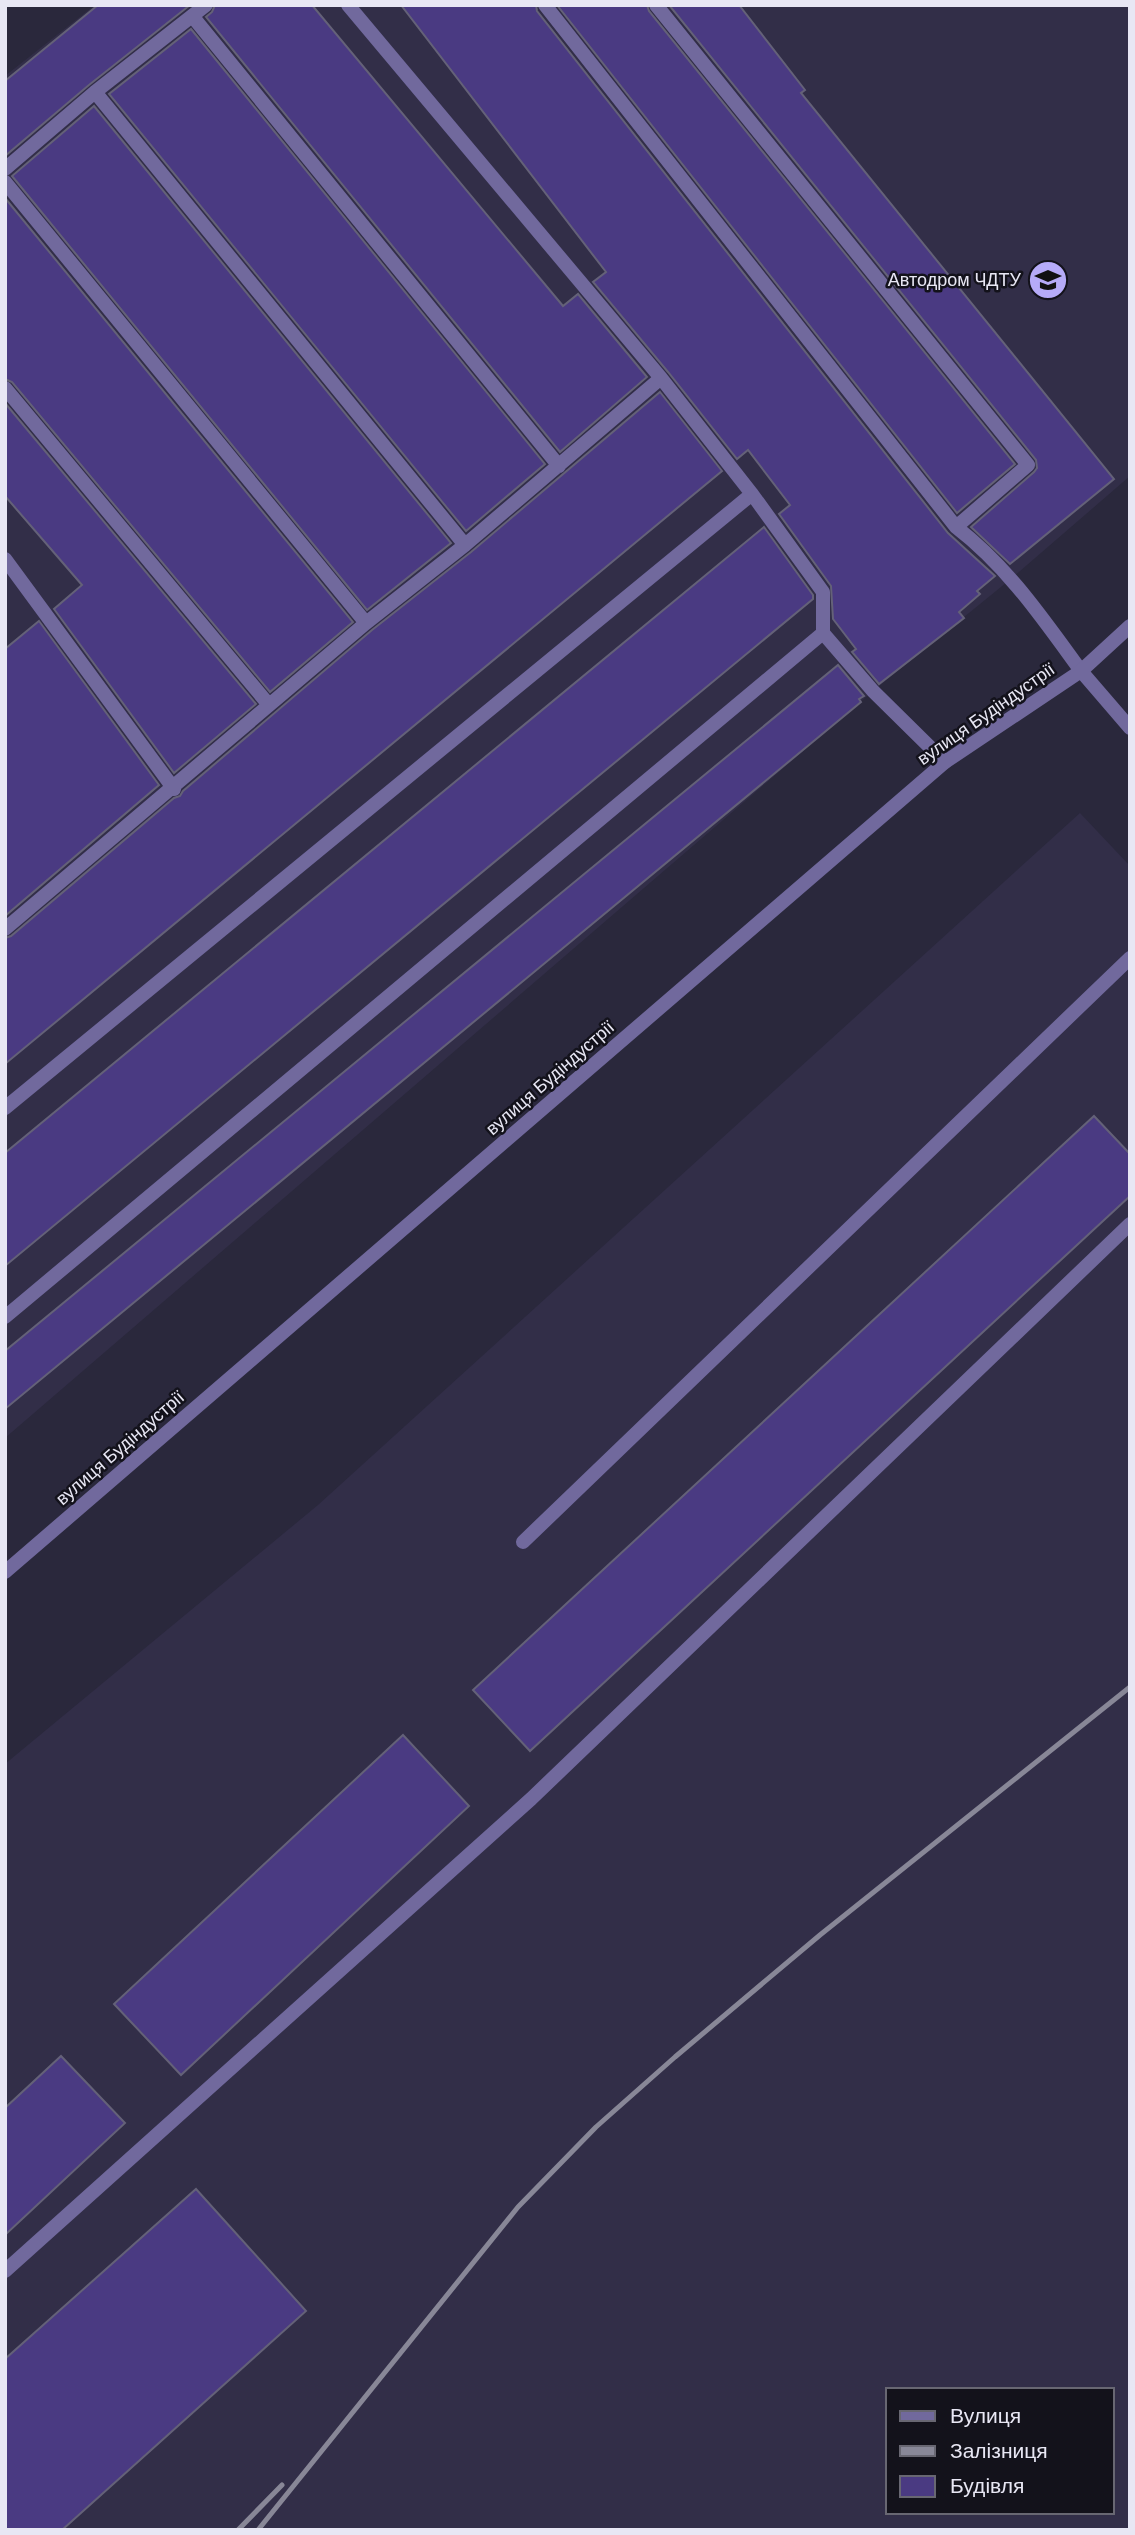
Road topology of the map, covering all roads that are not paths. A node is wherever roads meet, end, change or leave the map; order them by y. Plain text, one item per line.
1 (206, 5) edge
2 (348, 5) edge
3 (545, 5) edge
4 (656, 5) edge
5 (193, 16) junction
6 (95, 92) junction
7 (5, 169) edge
8 (5, 182) edge
9 (661, 378) junction
10 (5, 388) edge
11 (559, 466) junction
12 (752, 494) junction
13 (956, 527) junction
14 (465, 545) junction
15 (5, 559) edge
16 (366, 623) junction
17 (1130, 626) edge
18 (823, 633) junction
19 (1082, 671) junction
20 (269, 705) junction
21 (1130, 728) edge
22 (945, 762) junction
23 (174, 789) junction
24 (5, 929) edge
25 (1130, 958) edge
26 (5, 1108) edge
27 (1130, 1224) edge
28 (5, 1317) edge
29 (523, 1542) dead end
30 (5, 1572) edge
31 (5, 2272) edge

1 - 5 street
2 - 9 street
3 - 13 street
4 - 13 street
5 - 6 street
5 - 11 street
6 - 7 street
6 - 14 street
8 - 16 street
9 - 11 street
9 - 12 street
10 - 20 street
11 - 14 street
12 - 18 street
12 - 26 street
13 - 19 street
14 - 16 street
15 - 23 street
16 - 20 street
17 - 19 street, вулиця Будіндустрії
18 - 22 street
18 - 28 street
19 - 21 street
19 - 22 street, вулиця Будіндустрії
20 - 23 street
22 - 30 street, вулиця Будіндустрії
23 - 24 street
25 - 29 street
27 - 31 street

